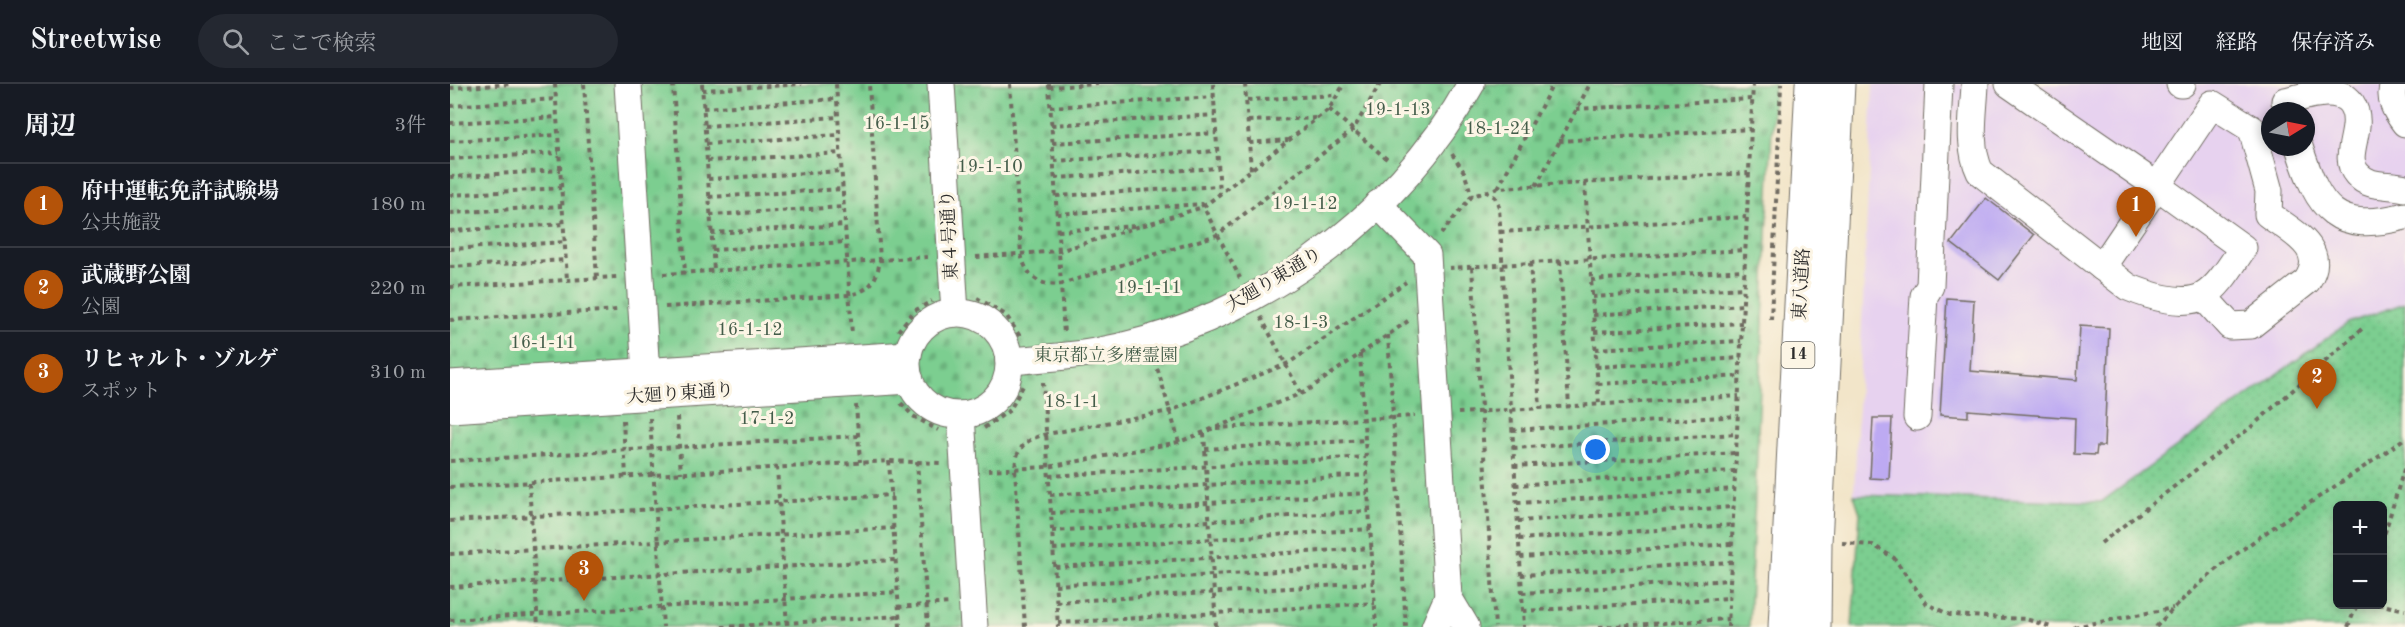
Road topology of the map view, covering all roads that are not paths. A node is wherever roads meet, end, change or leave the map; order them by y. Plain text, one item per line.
1 (628, 84) edge
2 (941, 84) edge
3 (1471, 84) edge
4 (1812, 84) edge
5 (1838, 84) edge
6 (1939, 84) edge
7 (1975, 84) edge
8 (2009, 84) edge
9 (2394, 84) edge
10 (2284, 99) edge
11 (2405, 123) edge
12 (2302, 156) edge
13 (2157, 186) junction
14 (2405, 188) edge
15 (1378, 204) junction
16 (2405, 216) edge
17 (2102, 267) junction
18 (2203, 296) junction
19 (955, 313) junction
20 (645, 358) dead end
21 (1009, 361) junction
22 (909, 367) junction
23 (450, 384) edge
24 (596, 387) junction
25 (450, 409) edge
26 (962, 415) junction
27 (1917, 417) dead end
28 (1448, 597) junction
29 (974, 627) edge
30 (1435, 627) edge
31 (1466, 627) edge
32 (1785, 627) edge
33 (1814, 627) edge

1 - 20 lane
2 - 19 lane, 東４号通り
3 - 15 lane, 大廻り東通り
4 - 32 main road, 東八道路 / 14
5 - 33 main road, 東八道路 / 14
6 - 27 lane
7 - 17 lane
8 - 13 lane
9 - 11 lane
10 - 14 lane
12 - 16 lane
13 - 17 lane
13 - 18 lane
13 - 18 lane
15 - 21 lane, 大廻り東通り
15 - 28 lane
17 - 18 lane
19 - 21 lane
19 - 22 lane
21 - 26 lane
22 - 24 lane, 大廻り東通り
22 - 26 lane
23 - 24 lane, 大廻り東通り
24 - 25 lane, 大廻り東通り
26 - 29 lane
28 - 30 lane
28 - 31 lane

